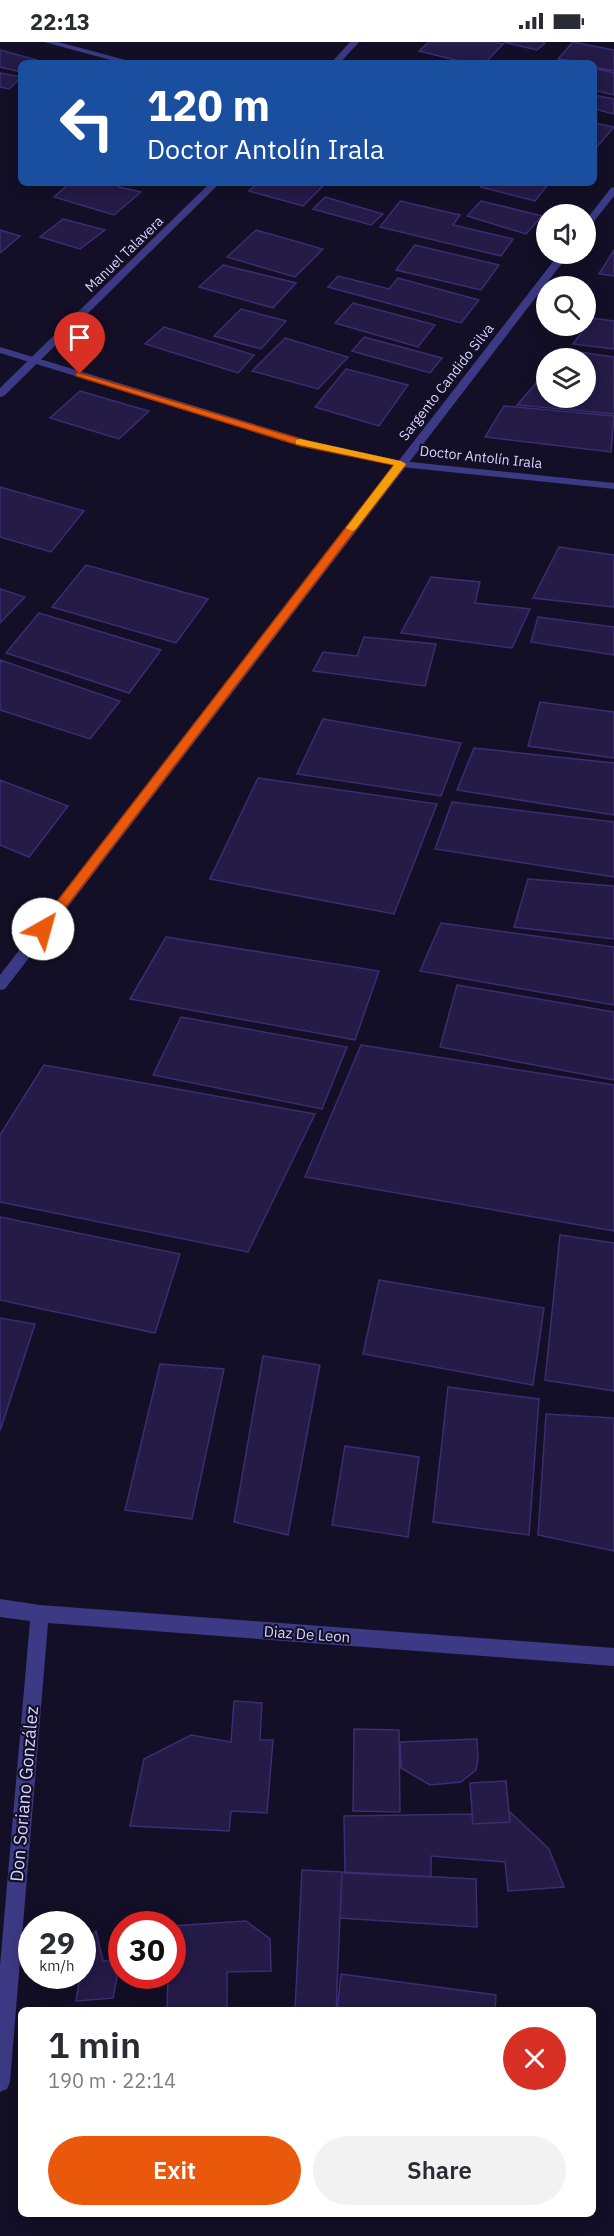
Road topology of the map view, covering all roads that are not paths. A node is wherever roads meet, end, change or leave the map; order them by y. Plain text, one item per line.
1 (48, 42) edge
2 (355, 42) edge
3 (121, 60) edge
4 (338, 60) edge
5 (212, 186) edge
6 (614, 190) edge
7 (596, 213) edge
8 (556, 264) edge
9 (0, 350) edge
10 (34, 361) junction
11 (0, 394) edge
12 (401, 464) junction
13 (614, 486) edge
14 (0, 985) edge
15 (0, 1608) edge
16 (40, 1614) junction
17 (614, 1657) edge
18 (0, 2082) edge

1 - 3 street
2 - 4 street
5 - 10 street, Manuel Talavera
6 - 7 street
8 - 12 street, Sargento Candido Silva
9 - 10 street, Doctor Antolín Irala
10 - 11 street, Manuel Talavera
10 - 12 street, Doctor Antolín Irala
12 - 13 street, Doctor Antolín Irala
12 - 14 street, Sargento Candido Silva
15 - 16 street, Diaz De Leon
16 - 17 street, Diaz De Leon
16 - 18 street, Don Soriano González

